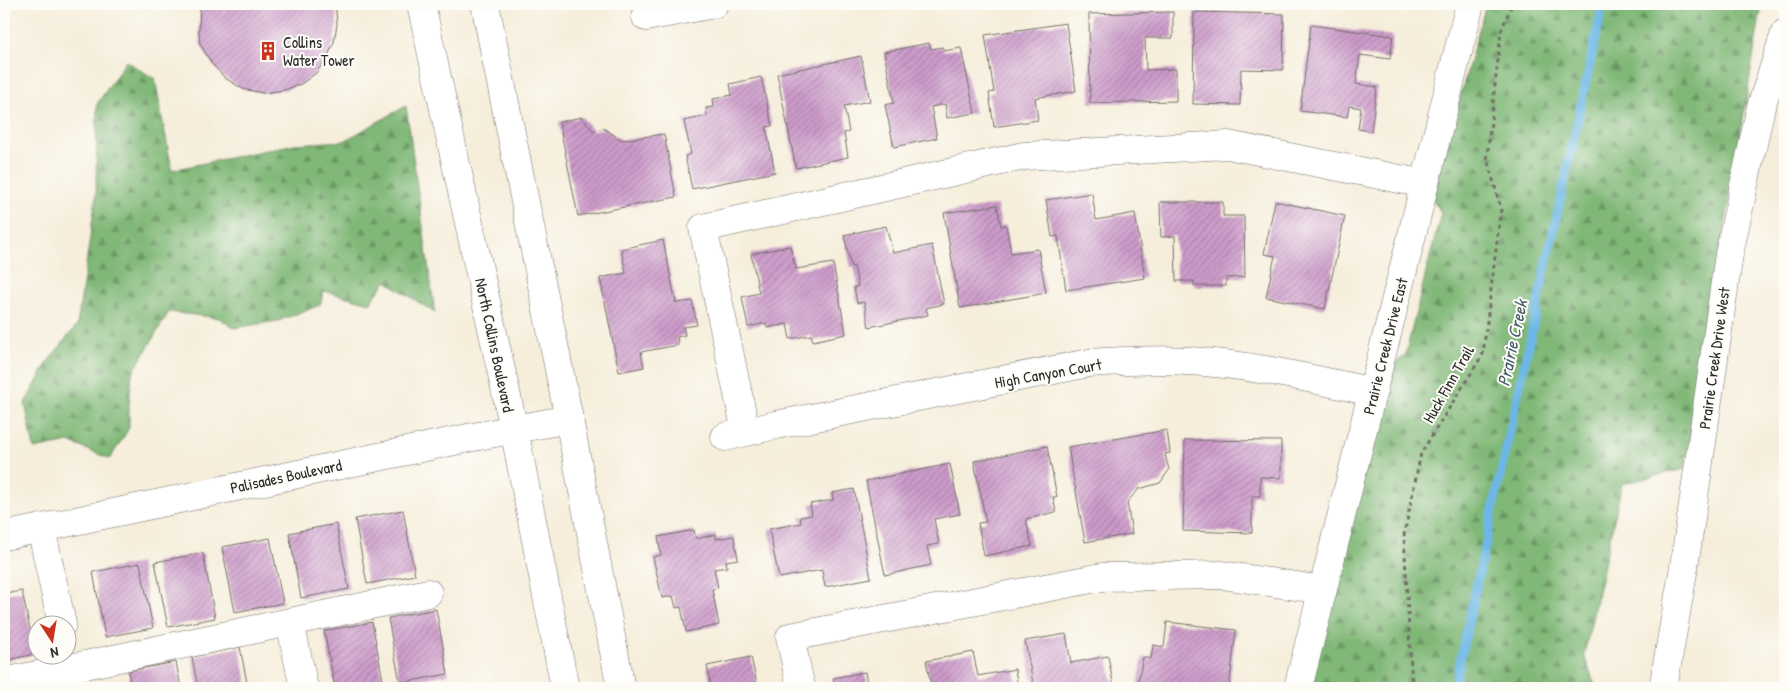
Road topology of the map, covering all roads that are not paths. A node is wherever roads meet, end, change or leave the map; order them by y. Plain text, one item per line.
1 (421, 4) edge
2 (485, 4) edge
3 (714, 4) edge
4 (1470, 4) edge
5 (646, 17) dead end
6 (1785, 33) edge
7 (1425, 184) junction
8 (1374, 392) junction
9 (569, 420) junction
10 (514, 429) junction
11 (41, 528) junction
12 (4, 536) edge
13 (1323, 590) junction
14 (428, 593) dead end
15 (60, 614) edge
16 (290, 622) junction
17 (71, 669) edge
18 (4, 682) edge
19 (304, 688) edge
20 (565, 688) edge
21 (621, 688) edge
22 (801, 688) edge
23 (1298, 688) edge
24 (1663, 688) edge

1 - 10 street, North Collins Boulevard
2 - 9 street
3 - 5 street
4 - 7 street, Prairie Creek Drive East
6 - 24 street, Prairie Creek Drive West
7 - 8 street, Prairie Creek Drive East
7 - 8 street, High Canyon Court
8 - 13 street, Prairie Creek Drive East
9 - 10 street, Palisades Boulevard
9 - 21 street
10 - 11 street, Palisades Boulevard
10 - 20 street, North Collins Boulevard
11 - 12 street, Palisades Boulevard
11 - 15 street
13 - 22 street
13 - 23 street, Prairie Creek Drive East
14 - 16 street
16 - 17 street
16 - 19 street
17 - 18 street

